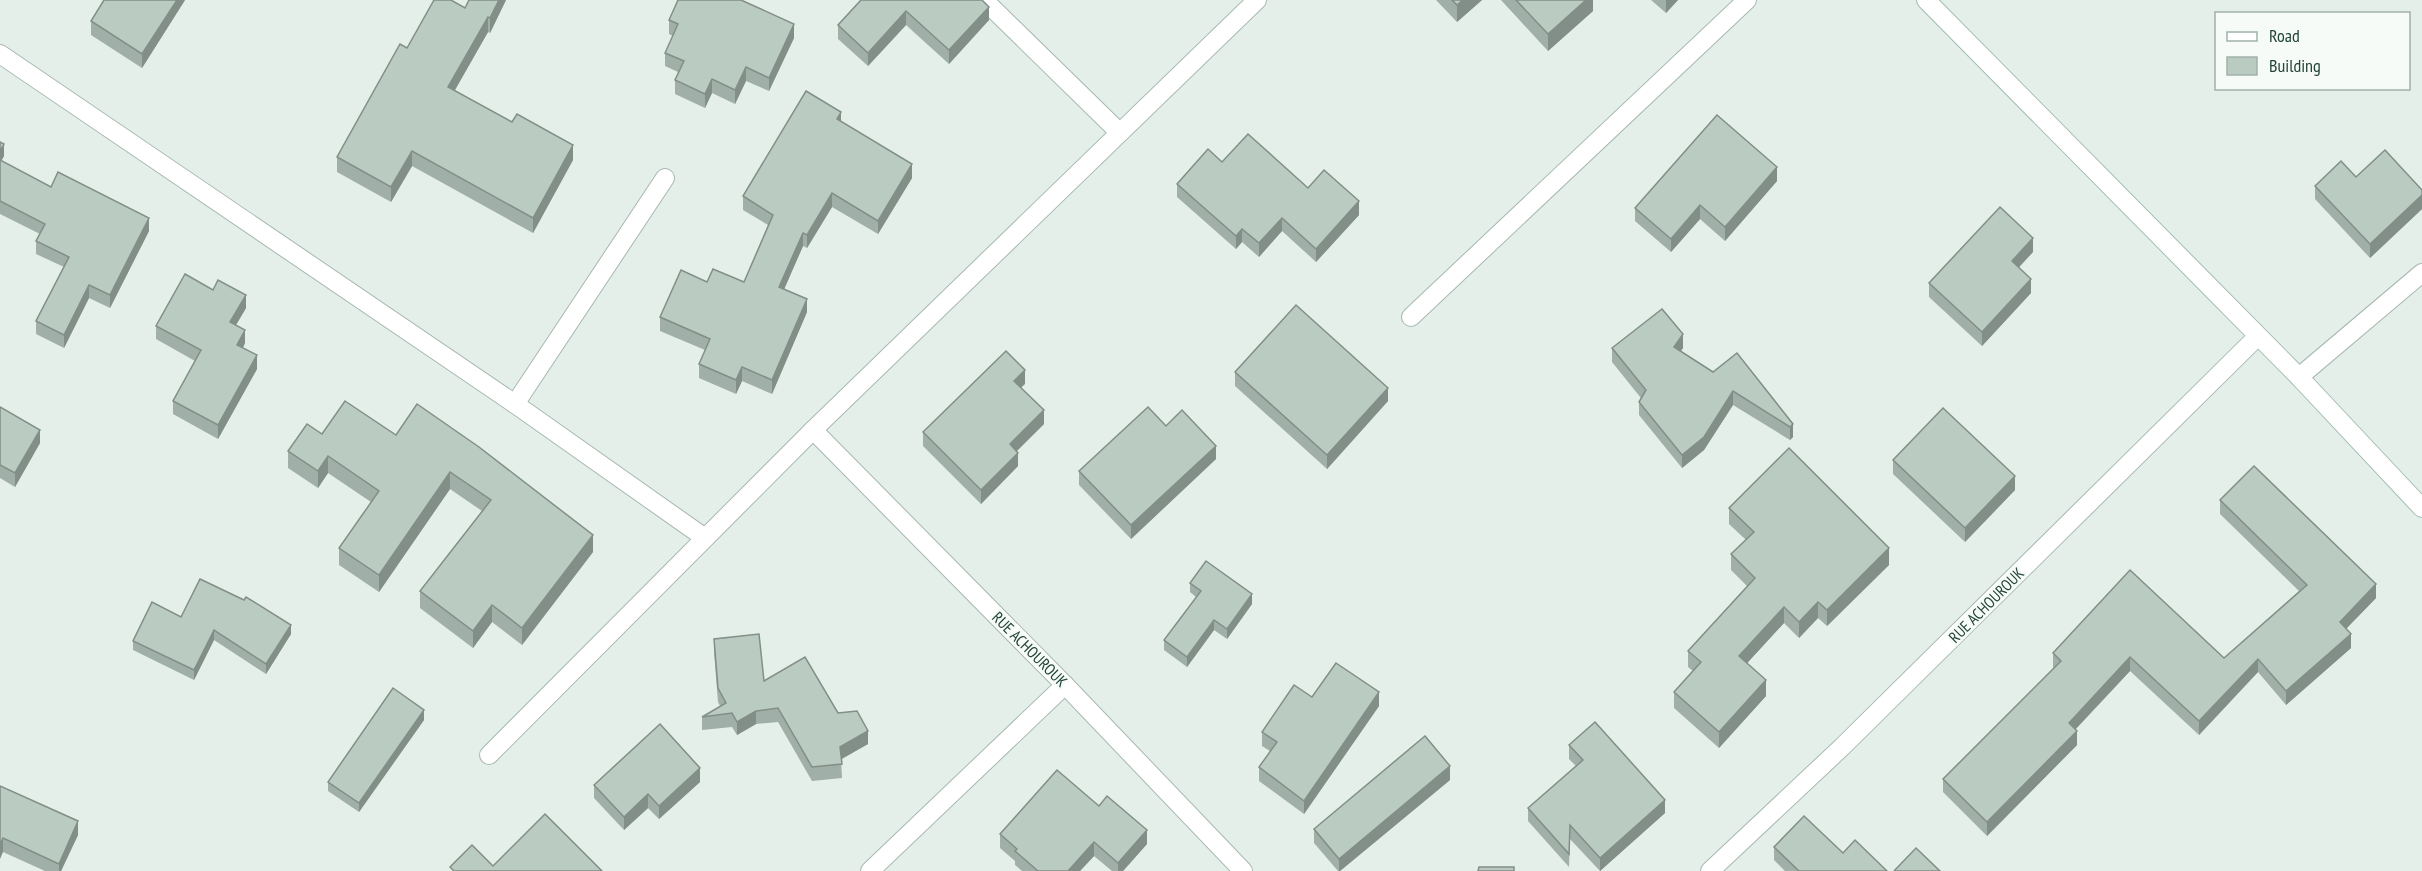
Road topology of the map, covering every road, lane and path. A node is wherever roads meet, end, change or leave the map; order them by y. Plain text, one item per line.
1 (984, 0) edge
2 (1257, 0) edge
3 (1747, 0) edge
4 (1926, 0) edge
5 (0, 54) edge
6 (1119, 132) junction
7 (665, 178) dead end
8 (2422, 273) edge
9 (1411, 317) dead end
10 (2258, 336) junction
11 (2299, 377) junction
12 (515, 404) junction
13 (813, 430) junction
14 (2422, 508) edge
15 (705, 538) junction
16 (1065, 685) junction
17 (489, 755) dead end
18 (870, 871) edge
19 (1243, 871) edge
20 (1710, 871) edge

1 - 6 street
2 - 6 street
3 - 9 street
4 - 10 street
5 - 12 street
6 - 13 street
7 - 12 street
8 - 11 street
10 - 11 street
10 - 20 street, RUE ACHOUROUK
11 - 14 street
12 - 15 street
13 - 15 street
13 - 16 street, RUE ACHOUROUK
15 - 17 street
16 - 18 street
16 - 19 street, RUE ACHOUROUK

